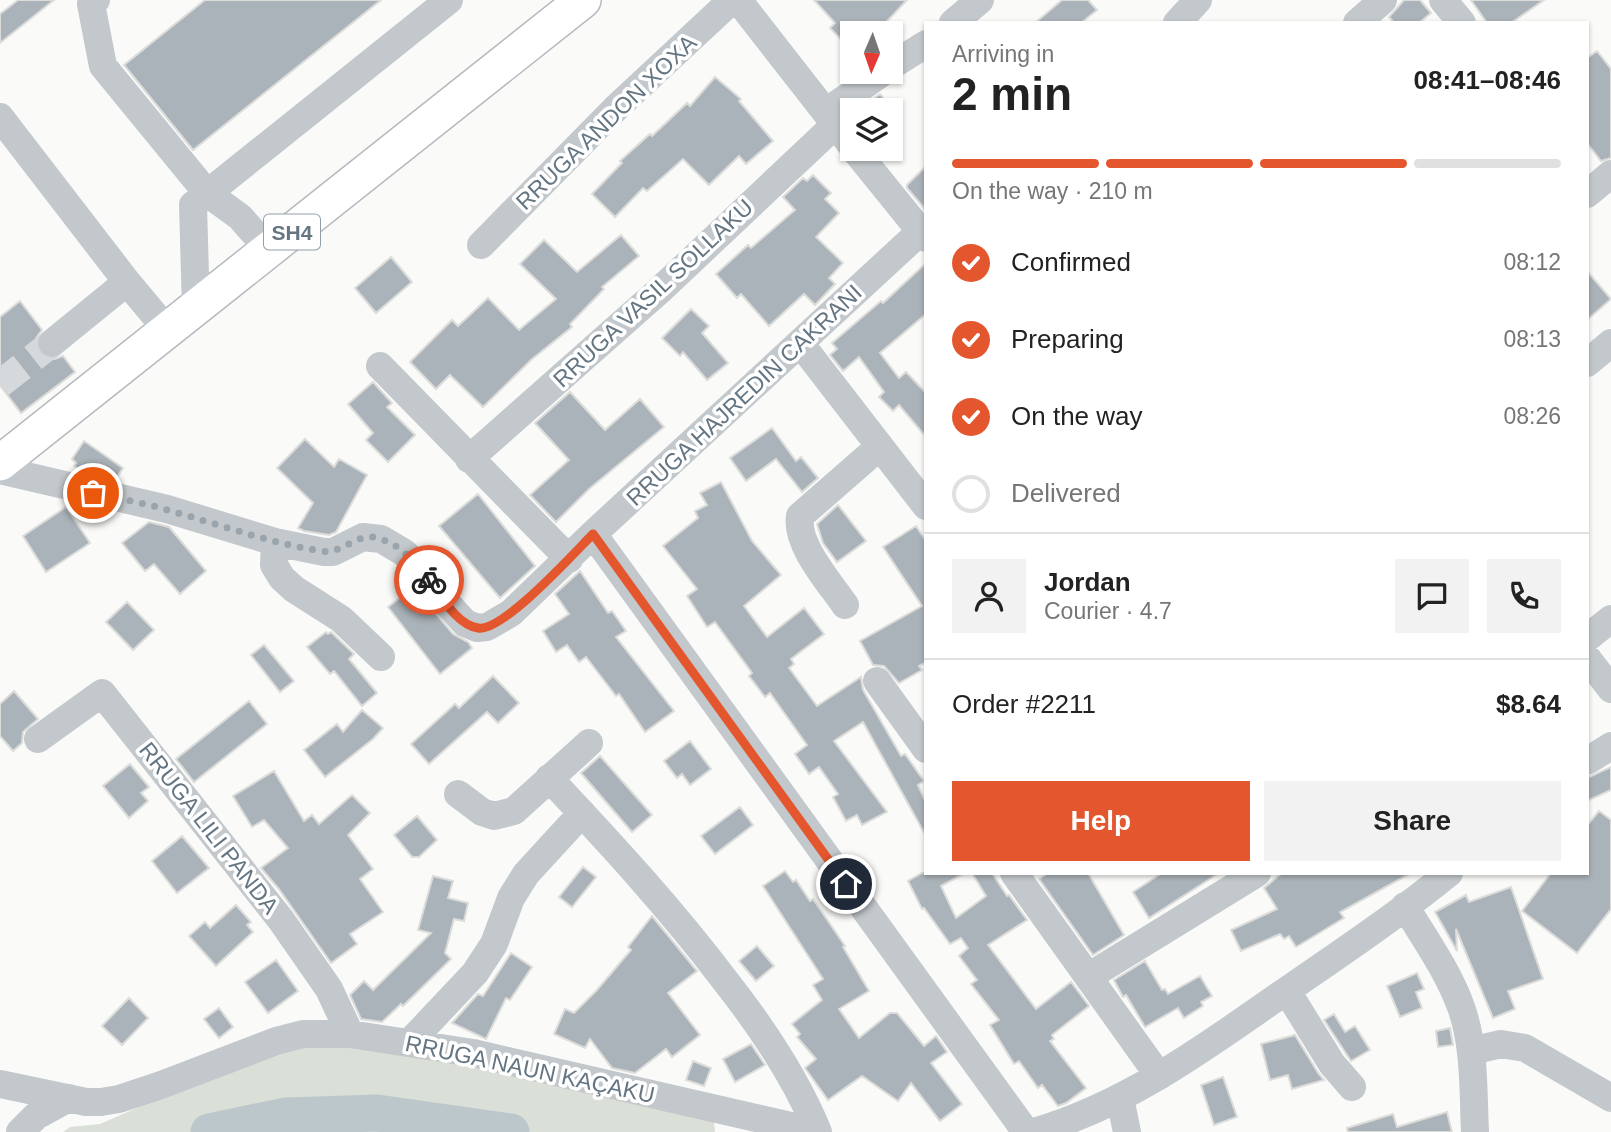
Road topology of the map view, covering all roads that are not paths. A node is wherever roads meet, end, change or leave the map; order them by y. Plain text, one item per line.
1 (96, 0) edge
2 (449, 0) edge
3 (583, 0) edge
4 (732, 0) edge
5 (738, 0) edge
6 (980, 0) edge
7 (1198, 0) edge
8 (1383, 0) edge
9 (1443, 0) edge
10 (955, 21) edge
11 (1179, 21) edge
12 (1359, 21) edge
13 (1460, 21) edge
14 (924, 45) edge
15 (903, 58) edge
16 (0, 117) edge
17 (840, 130) edge
18 (840, 135) edge
19 (864, 161) edge
20 (207, 192) junction
21 (923, 234) edge
22 (481, 245) dead end
23 (269, 250) junction
24 (127, 282) junction
25 (196, 309) junction
26 (168, 331) junction
27 (1611, 342) edge
28 (52, 343) tunnel mouth
29 (800, 343) junction
30 (1589, 361) edge
31 (380, 366) dead end
32 (879, 447) junction
33 (469, 459) junction
34 (0, 463) edge
35 (0, 470) edge
36 (924, 503) edge
37 (593, 534) junction
38 (275, 542) junction
39 (569, 559) junction
40 (845, 606) dead end
41 (1611, 619) edge
42 (1589, 636) edge
43 (381, 657) dead end
44 (1589, 661) edge
45 (877, 681) dead end
46 (1611, 689) edge
47 (38, 739) dead end
48 (589, 743) dead end
49 (924, 746) edge
50 (1611, 746) edge
51 (1589, 760) edge
52 (549, 778) junction
53 (458, 794) dead end
54 (582, 813) junction
55 (1250, 875) edge
56 (1440, 876) edge
57 (1025, 877) edge
58 (1405, 906) junction
59 (1088, 977) junction
60 (1287, 991) junction
61 (350, 1034) junction
62 (410, 1042) junction
63 (1471, 1051) junction
64 (1159, 1076) junction
65 (0, 1084) edge
66 (1352, 1087) dead end
67 (69, 1098) junction
68 (1120, 1098) junction
69 (1611, 1098) edge
70 (20, 1132) edge
71 (818, 1132) edge
72 (1026, 1132) edge
73 (1034, 1132) edge
74 (1127, 1132) edge
75 (1475, 1132) edge

1 - 20 street
2 - 20 street
3 - 23 main road, SH4
4 - 22 street, RRUGA ANDON XOXA
5 - 17 street
6 - 10 street
7 - 11 street
8 - 12 street
9 - 13 street
14 - 15 street
16 - 24 street
18 - 33 street, RRUGA VASIL SOLLAKU
19 - 21 street
20 - 23 street
20 - 25 street
21 - 29 street, RRUGA HAJREDIN CAKRANI
23 - 25 main road, SH4
24 - 26 street
24 - 28 street
25 - 26 main road, SH4
26 - 34 main road, SH4
27 - 30 street
29 - 32 street
29 - 37 street, RRUGA HAJREDIN CAKRANI
31 - 33 street
32 - 36 street
32 - 40 street
33 - 39 street
35 - 38 street
37 - 39 street, RRUGA HAJREDIN CAKRANI
37 - 72 street
38 - 39 street, RRUGA HAJREDIN CAKRANI
38 - 43 street
41 - 42 street
44 - 46 street
45 - 49 street
47 - 61 street, RRUGA LILI PANDA
48 - 52 street
50 - 51 street
52 - 53 street
52 - 54 street
54 - 62 street
54 - 71 street
55 - 59 street
56 - 58 street
57 - 59 street
58 - 60 street
58 - 63 street
59 - 64 street
60 - 64 street
60 - 66 street
61 - 62 street, RRUGA NAUN KAÇAKU
61 - 67 street, RRUGA NAUN KAÇAKU
62 - 71 street, RRUGA NAUN KAÇAKU
63 - 69 street
63 - 75 street
64 - 68 street
65 - 67 street, RRUGA NAUN KAÇAKU
67 - 70 street
68 - 73 street
68 - 74 street

